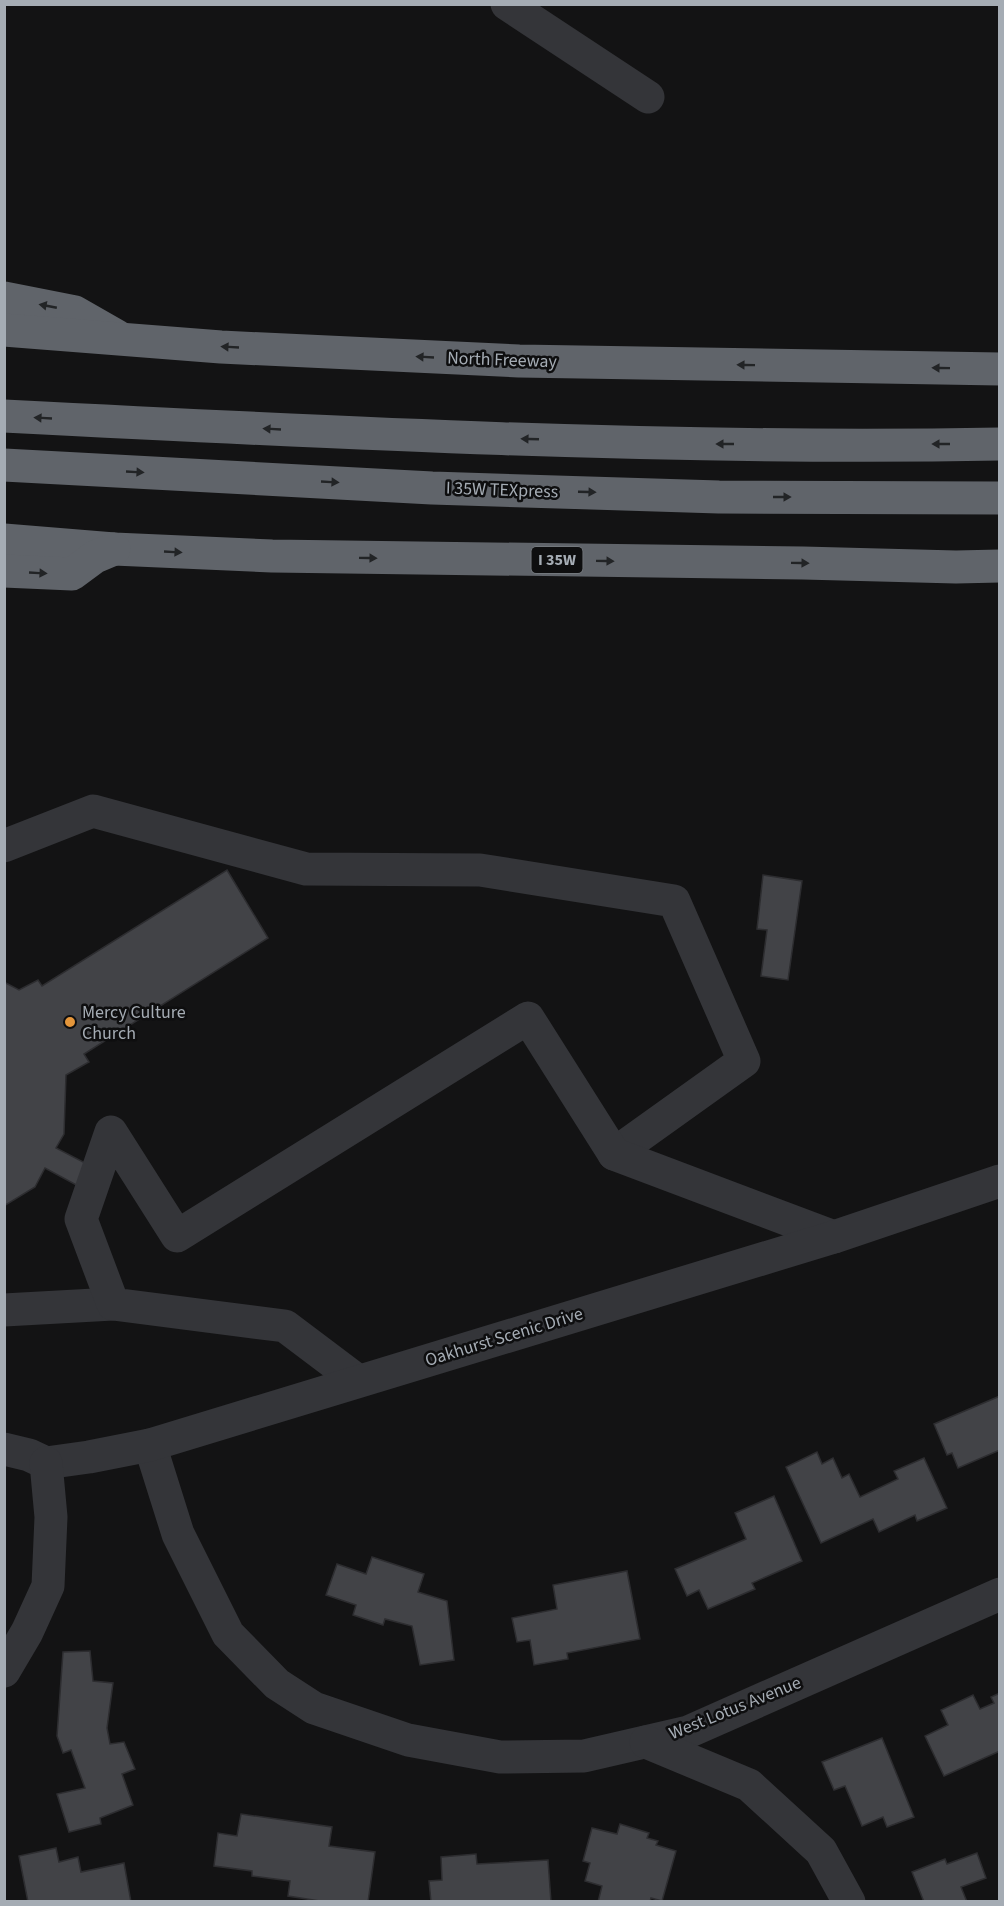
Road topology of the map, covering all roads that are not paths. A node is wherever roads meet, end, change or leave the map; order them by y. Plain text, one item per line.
1 (507, 4) edge
2 (648, 97) dead end
3 (4, 298) edge
4 (88, 328) junction
5 (4, 330) edge
6 (999, 369) edge
7 (4, 416) edge
8 (999, 444) edge
9 (4, 465) edge
10 (999, 498) edge
11 (4, 540) edge
12 (71, 560) junction
13 (999, 566) edge
14 (4, 571) edge
15 (4, 846) edge
16 (614, 1154) junction
17 (999, 1181) edge
18 (834, 1238) junction
19 (114, 1304) junction
20 (4, 1310) edge
21 (358, 1381) junction
22 (150, 1445) junction
23 (4, 1449) edge
24 (46, 1463) junction
25 (999, 1594) edge
26 (4, 1671) edge
27 (646, 1742) junction
28 (849, 1902) edge

1 - 2 street
4 -> 3 highway
4 - 5 highway, North Freeway
6 -> 4 highway, North Freeway
8 -> 7 highway
9 -> 10 highway, I 35W TEXpress
11 - 12 highway, I 35W
12 -> 13 highway, I 35W
14 -> 12 highway
15 - 16 street
16 - 18 street
16 - 19 street
17 - 18 street, Oakhurst Scenic Drive
18 - 21 street, Oakhurst Scenic Drive
19 - 20 street
19 - 21 street
21 - 22 street, Oakhurst Scenic Drive
22 - 24 street, Oakhurst Scenic Drive
22 - 27 street, West Lotus Avenue
23 - 24 street, Oakhurst Scenic Drive
24 - 26 street
25 - 27 street, West Lotus Avenue
27 - 28 street

